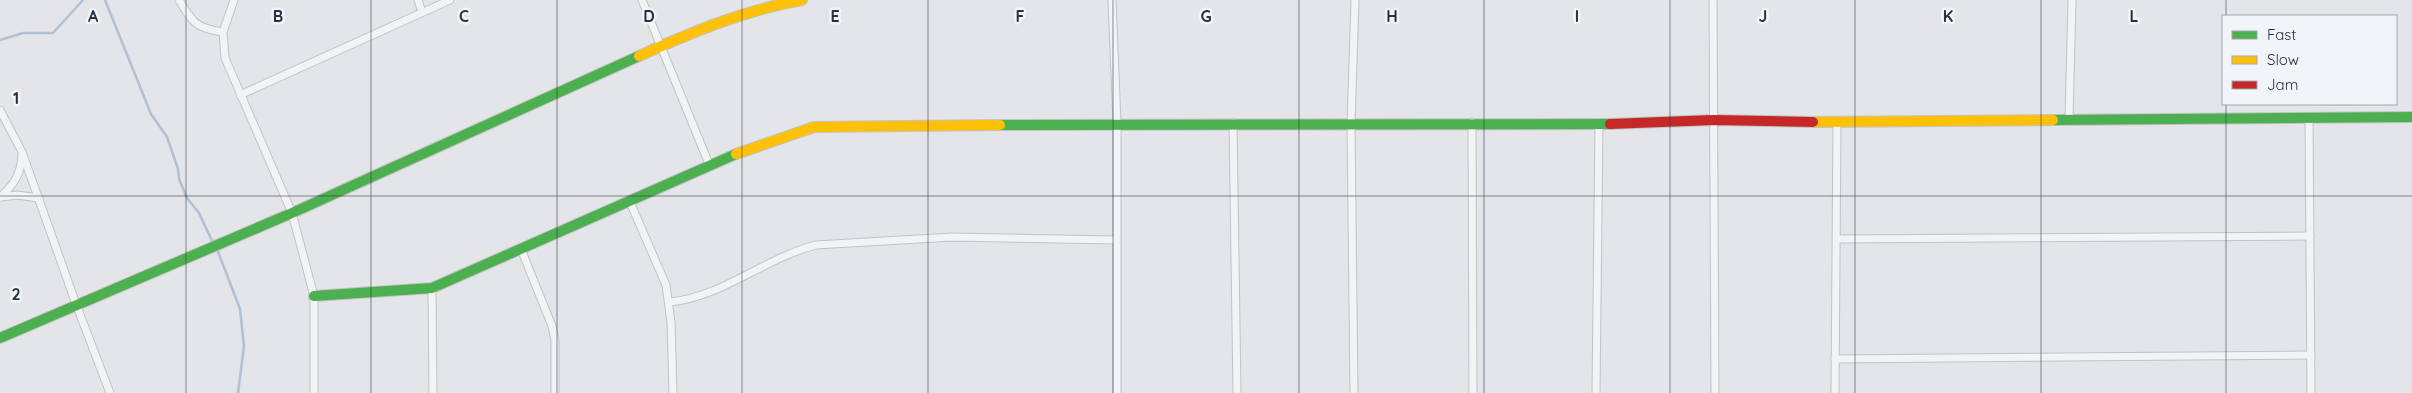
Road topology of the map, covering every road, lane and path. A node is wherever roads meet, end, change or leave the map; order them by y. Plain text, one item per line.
1 (180, 0) edge
2 (234, 0) edge
3 (418, 0) edge
4 (450, 0) edge
5 (642, 0) edge
6 (802, 0) edge
7 (1112, 0) edge
8 (1355, 0) edge
9 (1713, 0) edge
10 (2072, 0) edge
11 (422, 12) junction
12 (223, 32) junction
13 (661, 46) junction
14 (240, 95) junction
15 (0, 110) edge
16 (2412, 116) edge
17 (2309, 118) junction
18 (2069, 119) junction
19 (1713, 120) junction
20 (1472, 122) junction
21 (1837, 122) junction
22 (1117, 123) junction
23 (1233, 123) junction
24 (1351, 124) junction
25 (1599, 124) junction
26 (22, 152) junction
27 (709, 164) junction
28 (0, 197) edge
29 (39, 198) junction
30 (630, 202) junction
31 (292, 213) junction
32 (2310, 236) junction
33 (1837, 239) junction
34 (1116, 240) junction
35 (521, 248) junction
36 (432, 288) junction
37 (314, 296) junction
38 (670, 302) junction
39 (76, 304) junction
40 (0, 338) edge
41 (2311, 355) junction
42 (1835, 359) junction
43 (110, 393) edge
44 (314, 393) edge
45 (433, 393) edge
46 (554, 393) edge
47 (673, 393) edge
48 (1117, 393) edge
49 (1236, 393) edge
50 (1354, 393) edge
51 (1473, 393) edge
52 (1596, 393) edge
53 (1715, 393) edge
54 (1835, 393) edge
55 (2311, 393) edge

1 - 12 street
2 - 12 street
3 - 11 street
4 - 11 street
5 - 13 street
6 - 13 street
7 - 22 street
8 - 24 street
9 - 19 street
10 - 18 street
11 - 14 street
12 - 14 street
13 - 27 street
13 - 31 street
14 - 31 street
15 - 26 street
16 - 17 street
17 - 18 street
17 - 32 street
18 - 21 street
19 - 21 street
19 - 25 street
19 - 53 street
20 - 24 street
20 - 25 street
20 - 51 street
21 - 33 street
22 - 23 street
22 - 27 street
22 - 34 street
23 - 24 street
23 - 49 street
24 - 50 street
25 - 52 street
26 - 28 street
26 - 29 street
27 - 30 street
28 - 29 street
29 - 39 street
30 - 35 street
30 - 38 street
31 - 37 street
31 - 39 street
32 - 33 street
32 - 41 street
33 - 42 street
34 - 38 street
34 - 48 street
35 - 36 street
35 - 46 street
36 - 37 street
36 - 45 street
37 - 44 street
38 - 47 street
39 - 40 street
39 - 43 street
41 - 42 street
41 - 55 street
42 - 54 street

